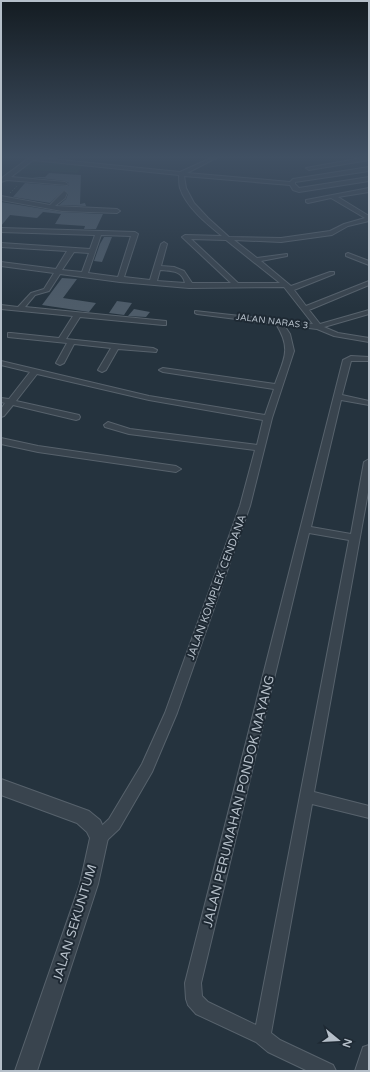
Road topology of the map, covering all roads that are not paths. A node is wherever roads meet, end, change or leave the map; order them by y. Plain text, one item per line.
1 (61, 208) edge
2 (197, 208) edge
3 (352, 208) edge
4 (117, 211) dead end
5 (369, 218) edge
6 (1, 230) edge
7 (99, 233) junction
8 (228, 239) junction
9 (164, 244) dead end
10 (1, 245) edge
11 (36, 247) junction
12 (72, 249) junction
13 (92, 251) junction
14 (285, 255) dead end
15 (348, 255) dead end
16 (68, 256) junction
17 (255, 260) junction
18 (369, 263) edge
19 (1, 264) edge
20 (158, 268) junction
21 (59, 271) junction
22 (332, 273) dead end
23 (84, 275) junction
24 (120, 280) junction
25 (153, 283) junction
26 (369, 283) edge
27 (236, 285) junction
28 (189, 286) junction
29 (289, 287) junction
30 (1, 306) edge
31 (20, 309) junction
32 (304, 310) junction
33 (197, 312) dead end
34 (369, 312) edge
35 (78, 314) junction
36 (278, 322) junction
37 (163, 323) dead end
38 (318, 327) junction
39 (11, 335) dead end
40 (61, 340) junction
41 (369, 340) edge
42 (71, 342) junction
43 (116, 346) junction
44 (154, 350) dead end
45 (369, 359) edge
46 (60, 362) dead end
47 (1, 363) edge
48 (35, 370) junction
49 (102, 370) dead end
50 (163, 370) dead end
51 (277, 387) junction
52 (338, 397) junction
53 (1, 400) edge
54 (12, 402) junction
55 (369, 403) edge
56 (1, 414) edge
57 (76, 417) dead end
58 (268, 418) junction
59 (108, 425) dead end
60 (1, 441) edge
61 (260, 448) junction
62 (369, 462) edge
63 (176, 469) dead end
64 (305, 529) junction
65 (355, 538) junction
66 (1, 787) edge
67 (306, 796) junction
68 (369, 812) edge
69 (99, 838) junction
70 (262, 1036) junction
71 (369, 1053) edge
72 (26, 1071) edge
73 (327, 1071) edge
74 (364, 1071) edge

1 - 4 street
2 - 8 street
3 - 5 street
5 - 8 street
6 - 7 street
7 - 13 street
7 - 24 street
8 - 17 street
8 - 27 street
9 - 20 street
10 - 11 street
11 - 12 street
11 - 16 street
12 - 13 street
12 - 16 street
13 - 23 street
14 - 17 street
15 - 18 street
16 - 21 street
17 - 29 street
19 - 21 street
20 - 25 street
20 - 28 street
21 - 23 street
21 - 31 street
22 - 29 street
23 - 24 street
24 - 25 street
25 - 28 street
26 - 32 street
27 - 28 street
27 - 29 street
29 - 32 street
30 - 31 street
31 - 35 street
32 - 38 street
33 - 36 street, JALAN NARAS 3
34 - 38 street, JALAN NARAS 3
35 - 37 street
35 - 40 street
36 - 38 street, JALAN NARAS 3
36 - 51 street, JALAN KOMPLEK CENDANA
38 - 41 street
39 - 40 street
40 - 42 street
42 - 43 street
42 - 46 street
43 - 44 street
43 - 49 street
45 - 52 street, JALAN PERUMAHAN PONDOK MAYANG
47 - 48 street
48 - 54 street
48 - 58 street
50 - 51 street
51 - 58 street, JALAN KOMPLEK CENDANA
52 - 55 street
52 - 64 street, JALAN PERUMAHAN PONDOK MAYANG
53 - 54 street
54 - 56 street
54 - 57 street
58 - 61 street, JALAN KOMPLEK CENDANA
59 - 61 street
60 - 63 street
61 - 69 street, JALAN KOMPLEK CENDANA
62 - 65 street
64 - 65 street
64 - 70 street, JALAN PERUMAHAN PONDOK MAYANG
65 - 67 street
66 - 69 street
67 - 68 street
67 - 70 street
69 - 72 street, JALAN SEKUNTUM
70 - 73 street, JALAN PERUMAHAN PONDOK MAYANG
71 - 74 street

